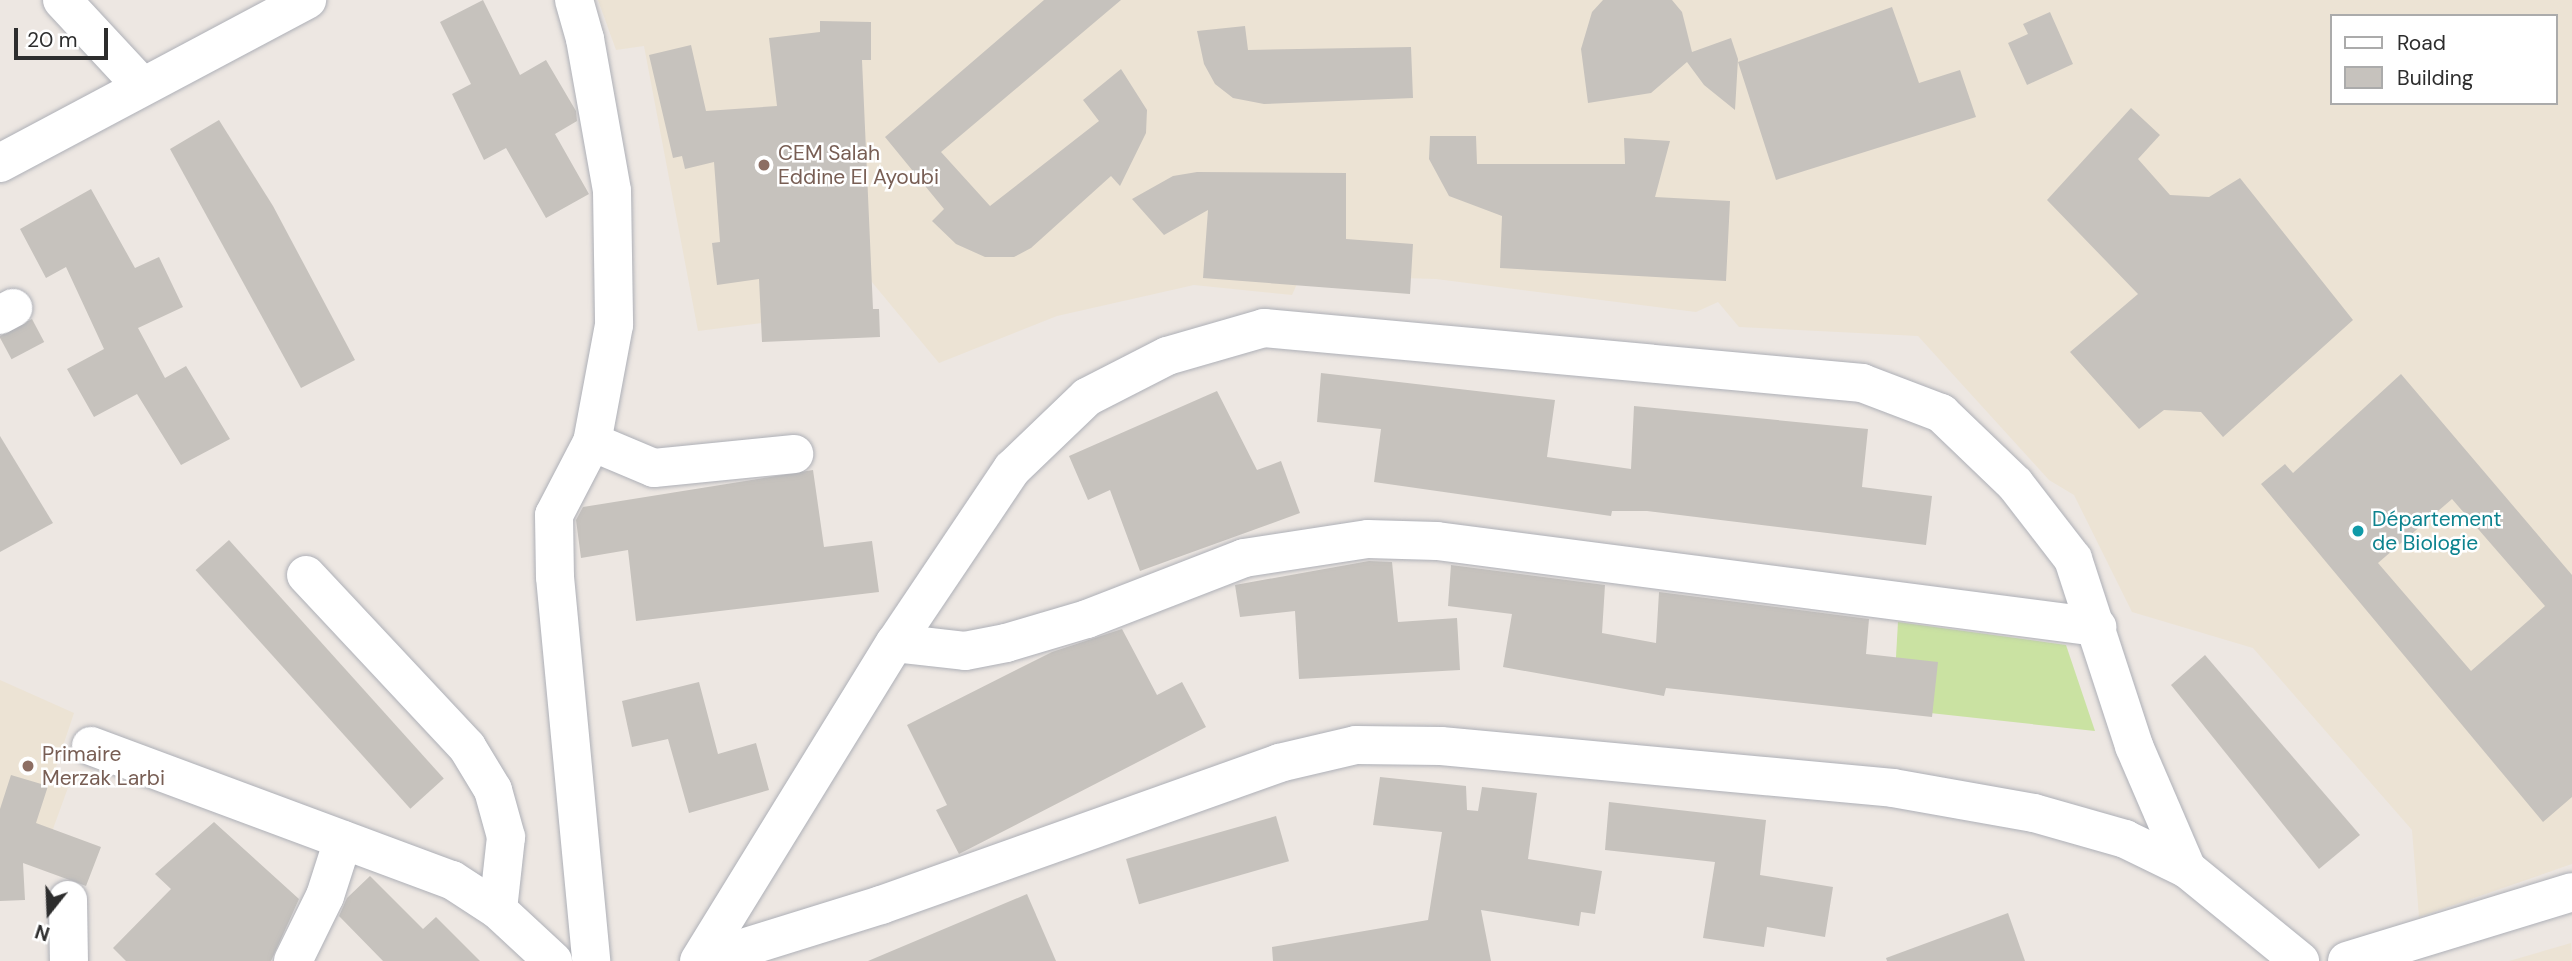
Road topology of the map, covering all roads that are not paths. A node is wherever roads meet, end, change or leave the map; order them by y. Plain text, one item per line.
1 (62, 0) edge
2 (307, 0) edge
3 (574, 0) edge
4 (142, 86) junction
5 (0, 163) edge
6 (592, 442) junction
7 (794, 454) dead end
8 (306, 575) dead end
9 (2097, 627) junction
10 (895, 643) junction
11 (91, 746) dead end
12 (343, 840) junction
13 (2187, 869) junction
14 (2572, 892) edge
15 (68, 900) dead end
16 (498, 909) junction
17 (69, 961) edge
18 (293, 961) edge
19 (553, 961) edge
20 (592, 961) edge
21 (700, 961) edge
22 (2300, 961) edge
23 (2347, 961) edge

1 - 4 street
2 - 4 street
3 - 6 street
4 - 5 street
6 - 7 street
6 - 20 street
8 - 16 street
9 - 10 street
9 - 10 street
9 - 13 street
10 - 21 street
11 - 12 street
12 - 16 street
12 - 18 street
13 - 21 street
13 - 22 street
14 - 23 street
15 - 17 street
16 - 19 street

